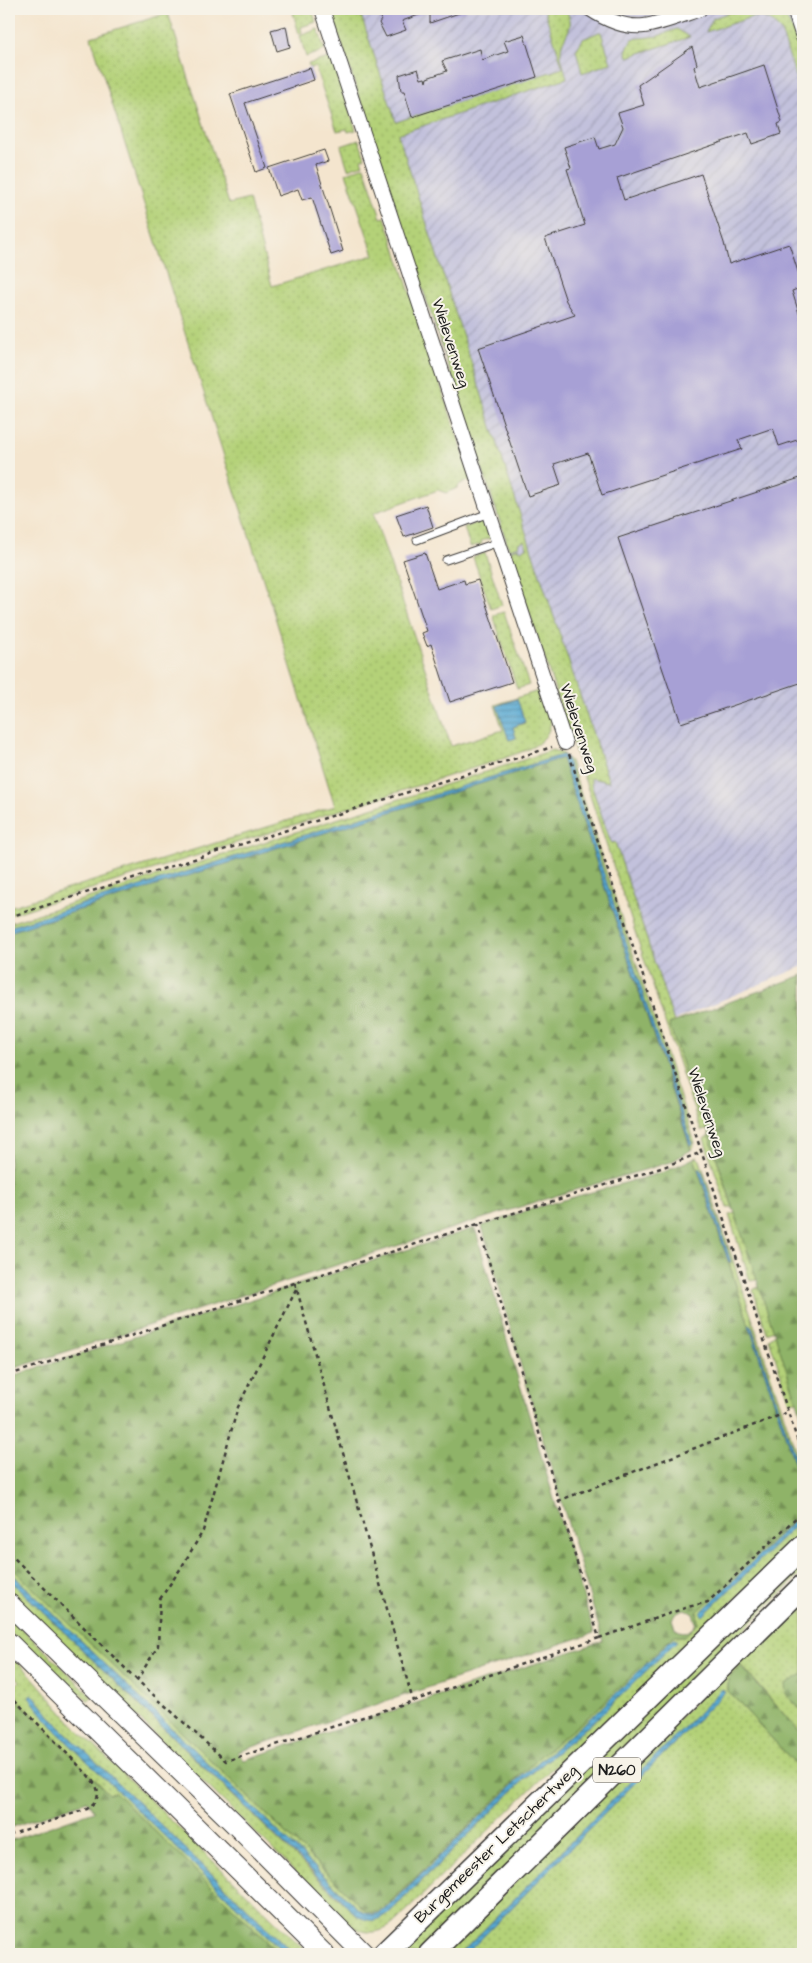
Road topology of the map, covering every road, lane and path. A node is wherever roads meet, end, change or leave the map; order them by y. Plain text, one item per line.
1 (322, 9) edge
2 (590, 9) edge
3 (700, 9) edge
4 (794, 9) edge
5 (803, 37) edge
6 (489, 513) junction
7 (417, 540) dead end
8 (499, 542) junction
9 (446, 560) dead end
10 (565, 743) junction
11 (9, 917) edge
12 (702, 1152) junction
13 (478, 1224) junction
14 (295, 1283) junction
15 (296, 1290) junction
16 (9, 1375) edge
17 (788, 1412) junction
18 (803, 1457) edge
19 (558, 1501) junction
20 (803, 1511) edge
21 (803, 1547) edge
22 (9, 1553) edge
23 (803, 1586) edge
24 (9, 1604) edge
25 (599, 1638) junction
26 (9, 1643) edge
27 (138, 1680) junction
28 (9, 1694) edge
29 (413, 1701) junction
30 (9, 1835) edge
31 (324, 1954) edge
32 (364, 1954) edge
33 (384, 1954) edge
34 (430, 1954) edge

1 - 6 street, Wielevenweg
2 - 3 street
4 - 5 street
6 - 7 lane
6 - 8 street, Wielevenweg
8 - 9 lane
8 - 10 street, Wielevenweg
10 - 11 path
10 - 12 path, Wielevenweg
12 - 13 path
12 - 17 path, Wielevenweg
13 - 14 path
13 - 19 path
14 - 15 path
14 - 16 path
15 - 27 path
15 - 29 path
17 - 18 path, Wielevenweg
17 - 19 path
19 - 25 path
20 - 25 path
21 - 33 main road, Burgemeester Letschertweg / N260
22 - 27 path
23 - 34 main road, Burgemeester Letschertweg / N260
24 - 32 main road
25 - 29 path
26 - 31 main road
27 - 29 path
28 - 30 path

